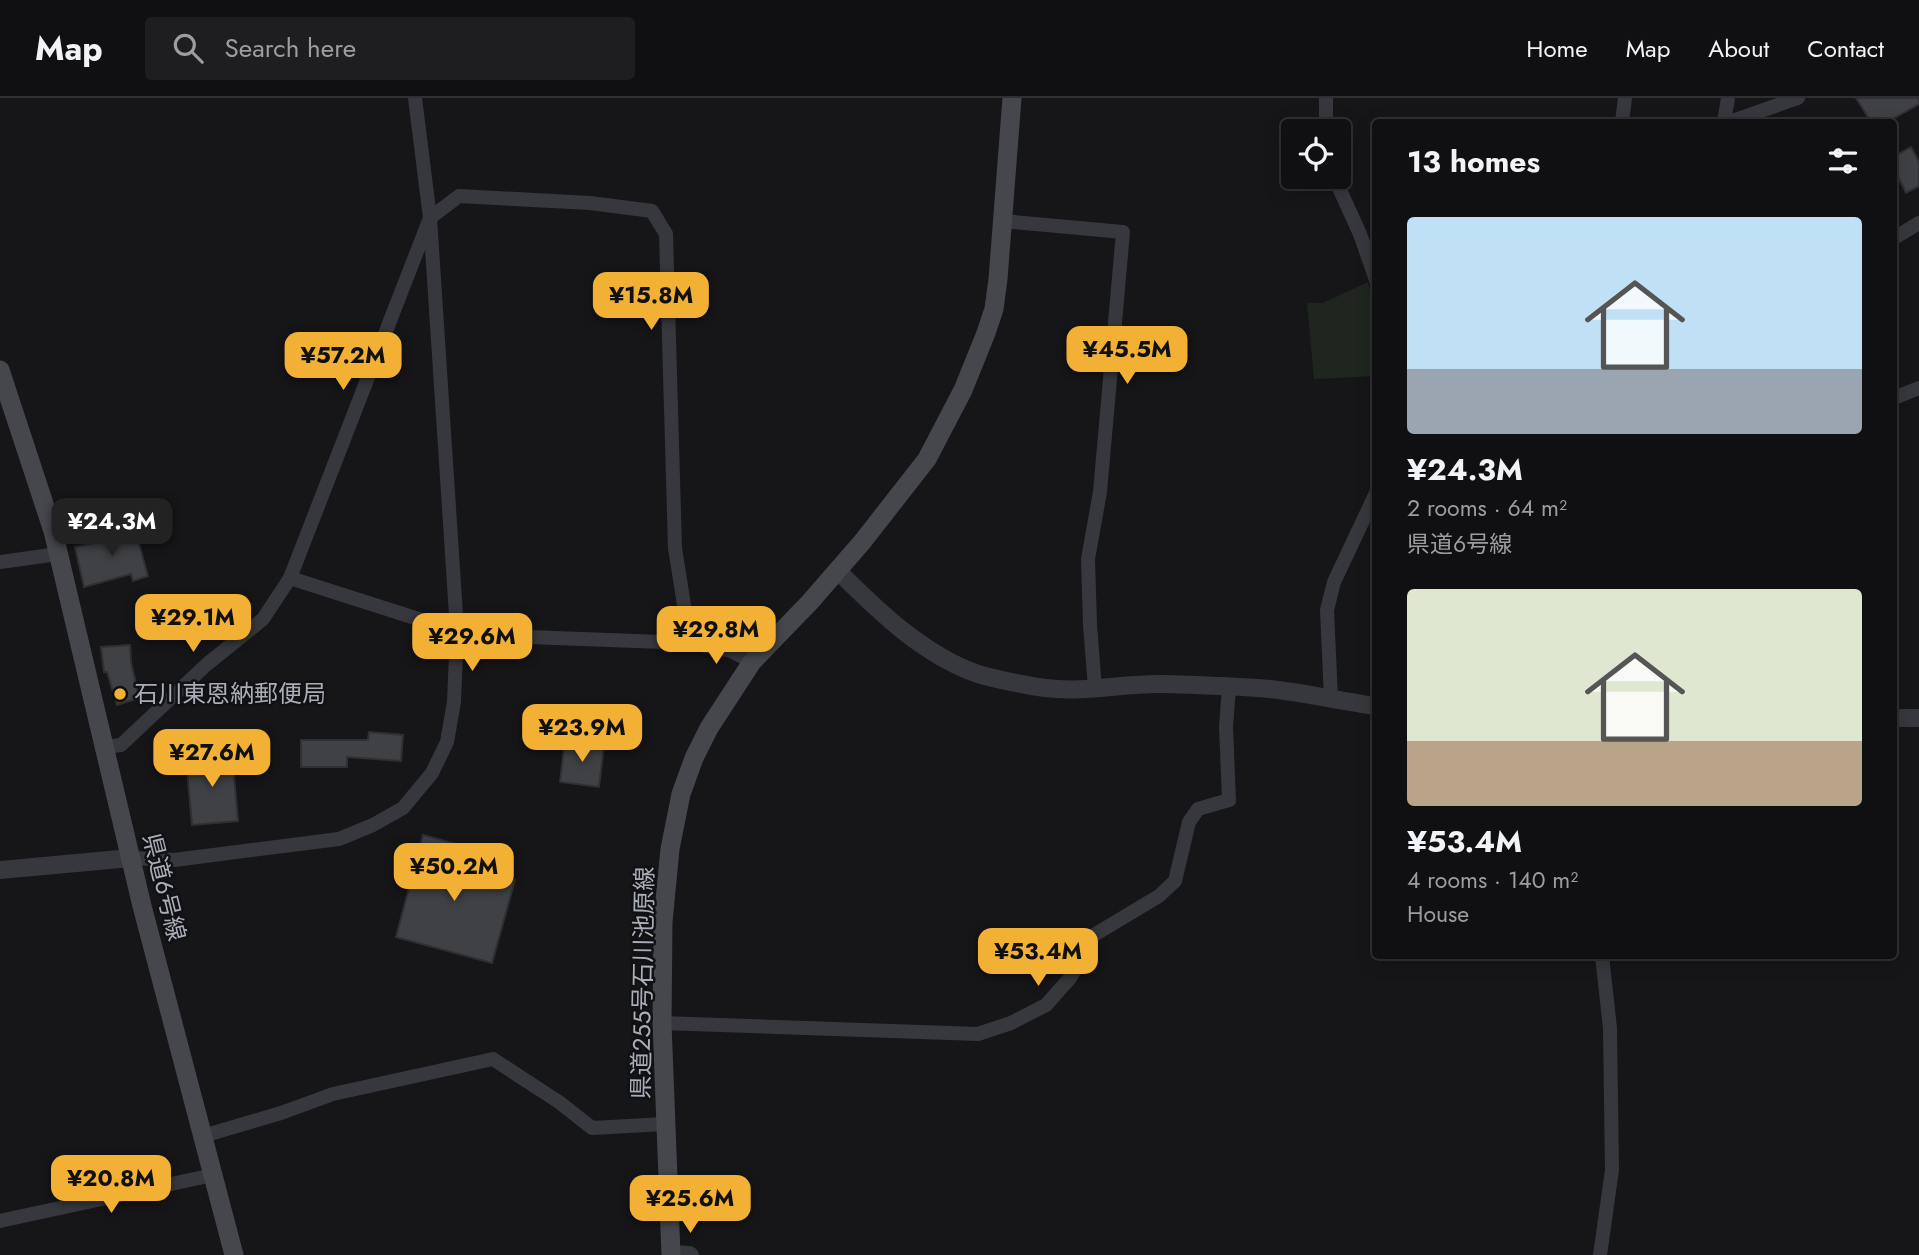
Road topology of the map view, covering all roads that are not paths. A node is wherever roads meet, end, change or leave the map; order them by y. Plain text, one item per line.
1 (415, 98) edge
2 (1012, 98) edge
3 (1326, 98) edge
4 (1625, 98) edge
5 (1728, 98) edge
6 (1798, 98) edge
7 (1326, 119) edge
8 (1622, 119) edge
9 (1726, 119) edge
10 (1735, 119) edge
11 (1339, 189) edge
12 (430, 218) junction
13 (1003, 221) junction
14 (1919, 223) edge
15 (1897, 236) edge
16 (1372, 268) edge
17 (0, 370) edge
18 (1919, 388) edge
19 (1897, 397) edge
20 (1372, 501) edge
21 (58, 554) junction
22 (0, 562) edge
23 (837, 570) junction
24 (289, 578) junction
25 (457, 631) junction
26 (690, 643) junction
27 (752, 662) junction
28 (1229, 687) junction
29 (1095, 688) junction
30 (1331, 699) junction
31 (1372, 705) edge
32 (1897, 718) edge
33 (1919, 718) edge
34 (104, 747) junction
35 (131, 858) junction
36 (0, 870) edge
37 (1602, 959) edge
38 (662, 1023) junction
39 (665, 1124) junction
40 (203, 1136) junction
41 (213, 1175) junction
42 (0, 1221) edge
43 (671, 1253) edge
44 (234, 1255) edge
45 (692, 1255) edge
46 (1601, 1255) edge

1 - 12 street
2 - 13 main road, 県道255号石川池原線
3 - 7 street
4 - 8 street
5 - 9 street
6 - 10 street
11 - 16 street
12 - 24 street
12 - 25 street
12 - 26 street
13 - 23 main road, 県道255号石川池原線
13 - 29 street
14 - 15 street
17 - 21 main road, 県道6号線
18 - 19 street
20 - 30 street
21 - 22 street
21 - 34 main road, 県道6号線
23 - 27 main road, 県道255号石川池原線
23 - 29 street
24 - 25 street
24 - 34 street
25 - 26 street
25 - 35 street
26 - 27 street
27 - 38 main road, 県道255号石川池原線
28 - 29 street
28 - 30 street
28 - 38 street
30 - 31 street
32 - 33 street
34 - 35 main road, 県道6号線
35 - 36 street
35 - 40 main road, 県道6号線
37 - 46 street
38 - 39 main road, 県道255号石川池原線
39 - 40 street
39 - 43 main road, 県道255号石川池原線
40 - 41 main road, 県道6号線
41 - 42 street
41 - 44 main road, 県道6号線
43 - 45 street

